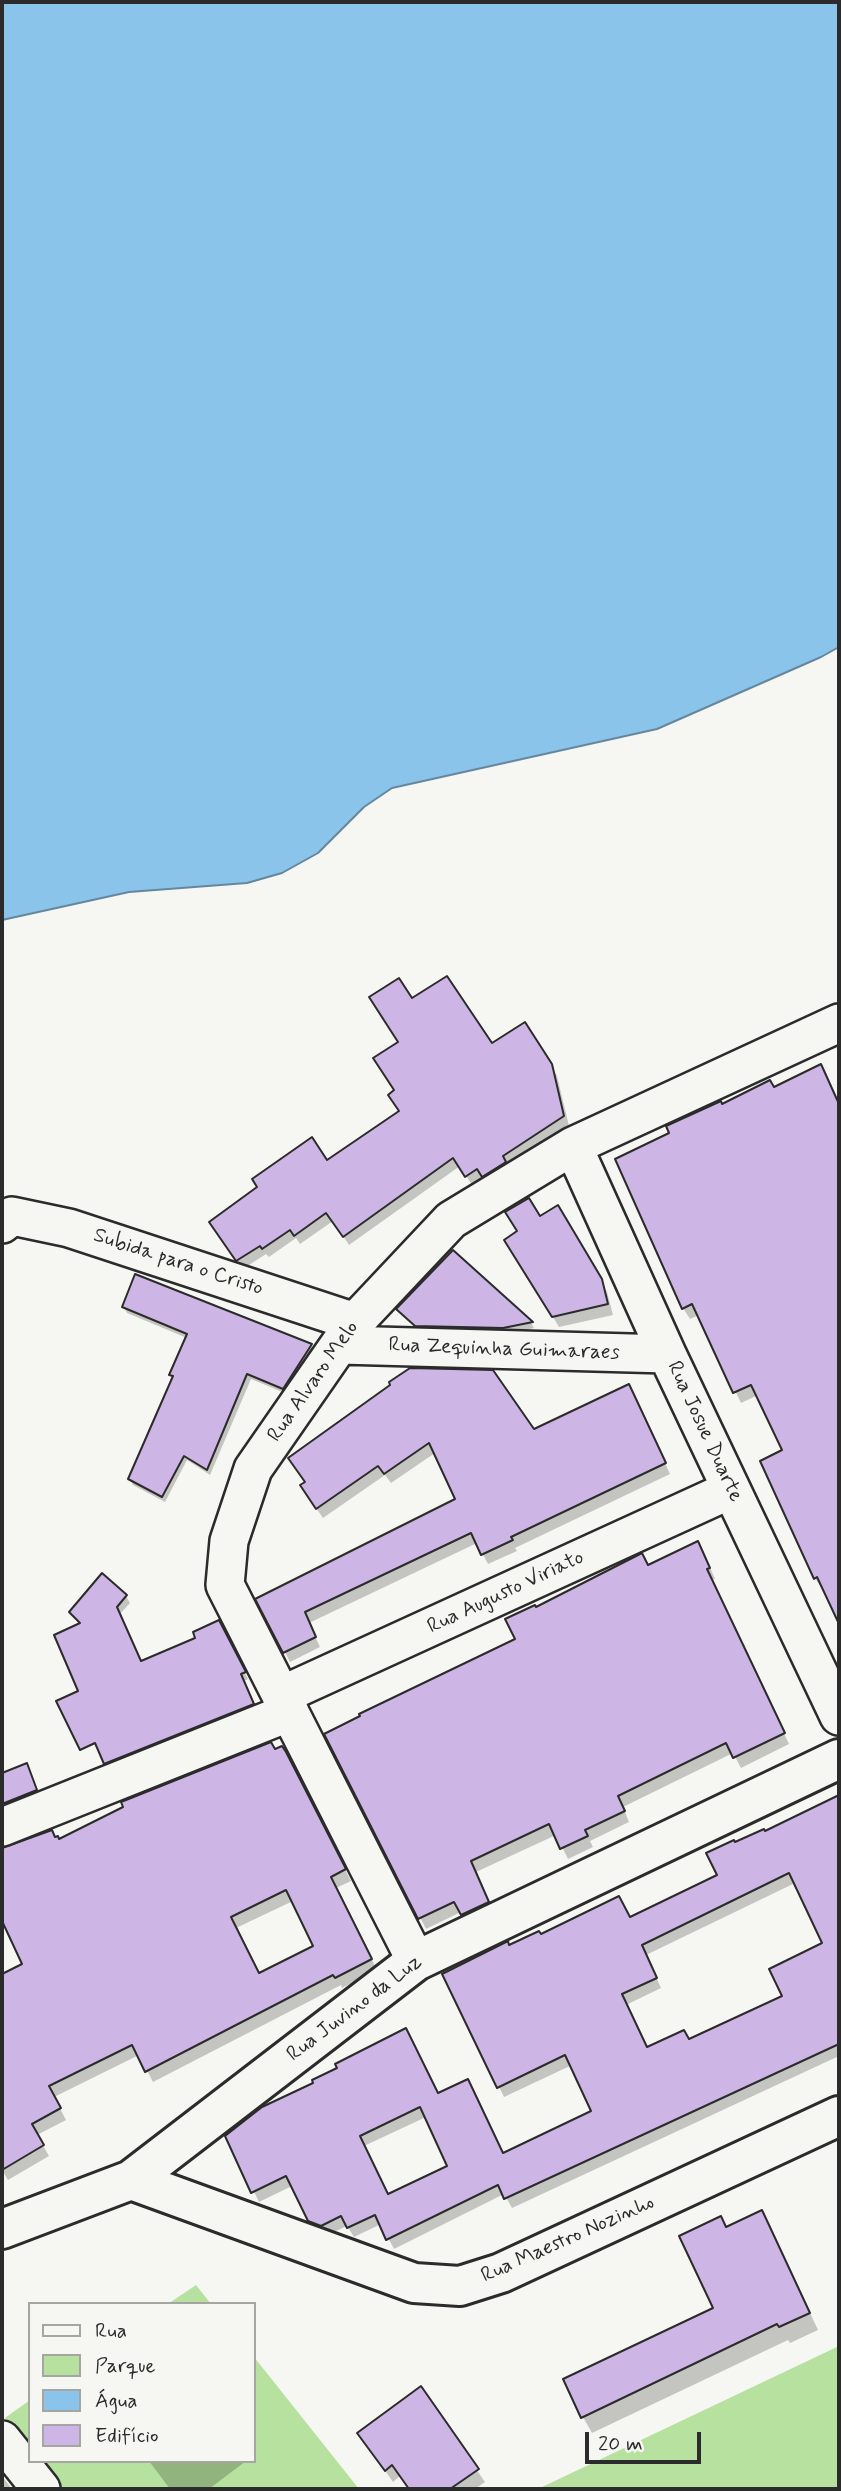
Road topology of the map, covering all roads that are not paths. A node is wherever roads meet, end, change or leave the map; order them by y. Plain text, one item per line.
1 (839, 1023) edge
2 (573, 1146) junction
3 (2, 1224) edge
4 (348, 1333) junction
5 (667, 1354) junction
6 (730, 1490) junction
7 (286, 1704) junction
8 (839, 1716) edge
9 (839, 1759) edge
10 (2, 1827) edge
11 (415, 1961) junction
12 (839, 2116) edge
13 (131, 2180) junction
14 (2, 2229) edge
15 (2, 2440) edge
16 (41, 2489) edge

1 - 2 street, Rua Alvaro Melo
2 - 4 street, Rua Alvaro Melo
2 - 5 street, Rua Josue Duarte
3 - 4 street, Subida para o Cristo
4 - 5 street, Rua Zequinha Guimaraes
4 - 7 street, Rua Alvaro Melo
5 - 6 street, Rua Josue Duarte
6 - 7 street, Rua Augusto Viriato
6 - 8 street, Rua Josue Duarte
7 - 10 street, Rua Augusto Viriato
7 - 11 street, Rua Alvaro Melo
9 - 11 street, Rua Juvino da Luz
11 - 13 street, Rua Juvino da Luz
12 - 13 street, Rua Maestro Nozinho
13 - 14 street, Rua Juvino da Luz
15 - 16 street

